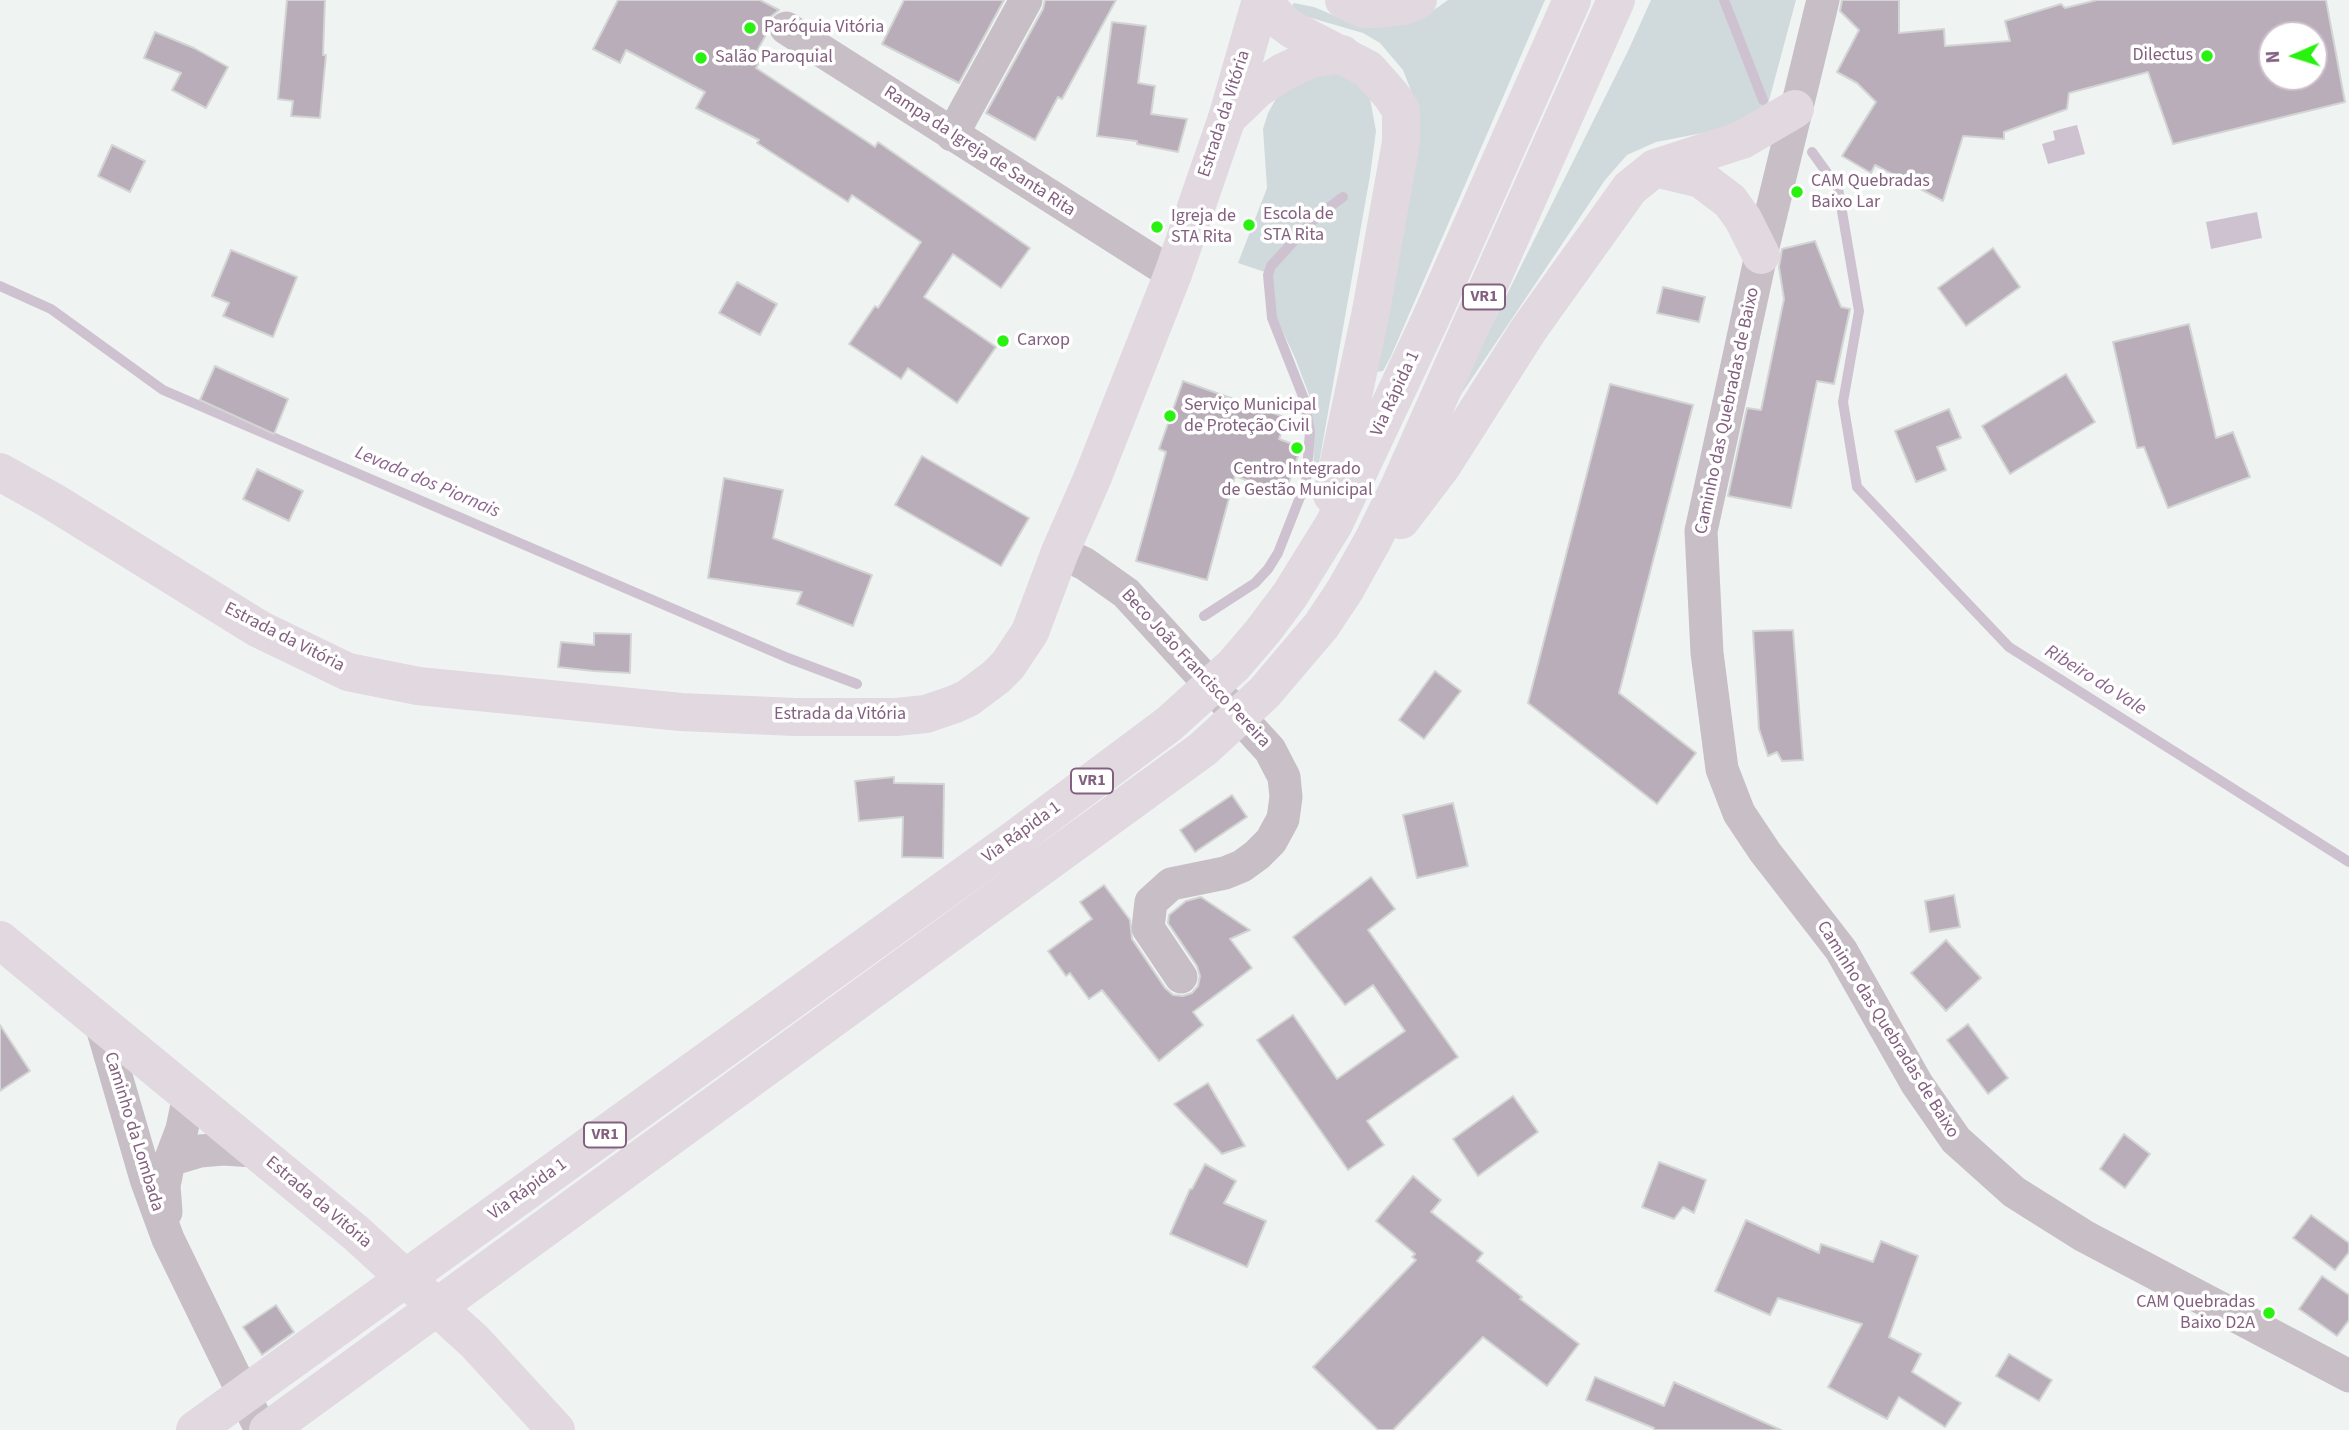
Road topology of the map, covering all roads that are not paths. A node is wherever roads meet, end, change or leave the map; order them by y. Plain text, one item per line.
1 (1026, 0) edge
2 (1262, 0) edge
3 (1344, 0) edge
4 (1418, 0) edge
5 (1572, 0) edge
6 (1616, 0) edge
7 (1823, 0) edge
8 (786, 29) dead end
9 (1342, 54) junction
10 (1795, 109) junction
11 (1227, 118) junction
12 (953, 135) junction
13 (1655, 168) junction
14 (1761, 255) junction
15 (1172, 274) junction
16 (0, 472) edge
17 (1060, 552) junction
18 (1309, 567) junction
19 (1345, 590) junction
20 (0, 940) edge
21 (1181, 977) dead end
22 (101, 1024) junction
23 (189, 1095) junction
24 (254, 1151) junction
25 (170, 1160) junction
26 (168, 1239) junction
27 (2349, 1376) edge
28 (195, 1430) edge
29 (261, 1430) edge
30 (268, 1430) edge
31 (556, 1430) edge

1 - 12 street
2 - 9 main road
2 - 11 main road, Estrada da Vitória
3 - 4 main road
5 - 18 main road, Via Rápida 1 / VR1
6 - 19 main road, VR1
7 - 10 street, Caminho das Quebradas de Baixo
8 - 12 street, Rampa da Igreja de Santa Rita
9 - 11 main road
9 - 18 main road
10 - 13 main road
10 - 14 street, Caminho das Quebradas de Baixo
11 - 15 main road, Estrada da Vitória
12 - 15 street, Rampa da Igreja de Santa Rita
13 - 14 main road
13 - 19 main road
14 - 27 street, Caminho das Quebradas de Baixo
15 - 17 main road, Estrada da Vitória
16 - 17 main road, Estrada da Vitória
17 - 21 street, Beco João Francisco Pereira
18 - 28 main road, Via Rápida 1 / VR1
19 - 30 main road, VR1
20 - 22 main road, Estrada da Vitória
22 - 23 main road, Estrada da Vitória
22 - 26 street, Caminho da Lombada
23 - 24 main road, Estrada da Vitória
23 - 25 street, Caminho da Lombada
24 - 25 street, Caminho da Lombada
24 - 31 main road, Estrada da Vitória
25 - 26 street, Caminho da Lombada
26 - 29 street, Caminho da Lombada

